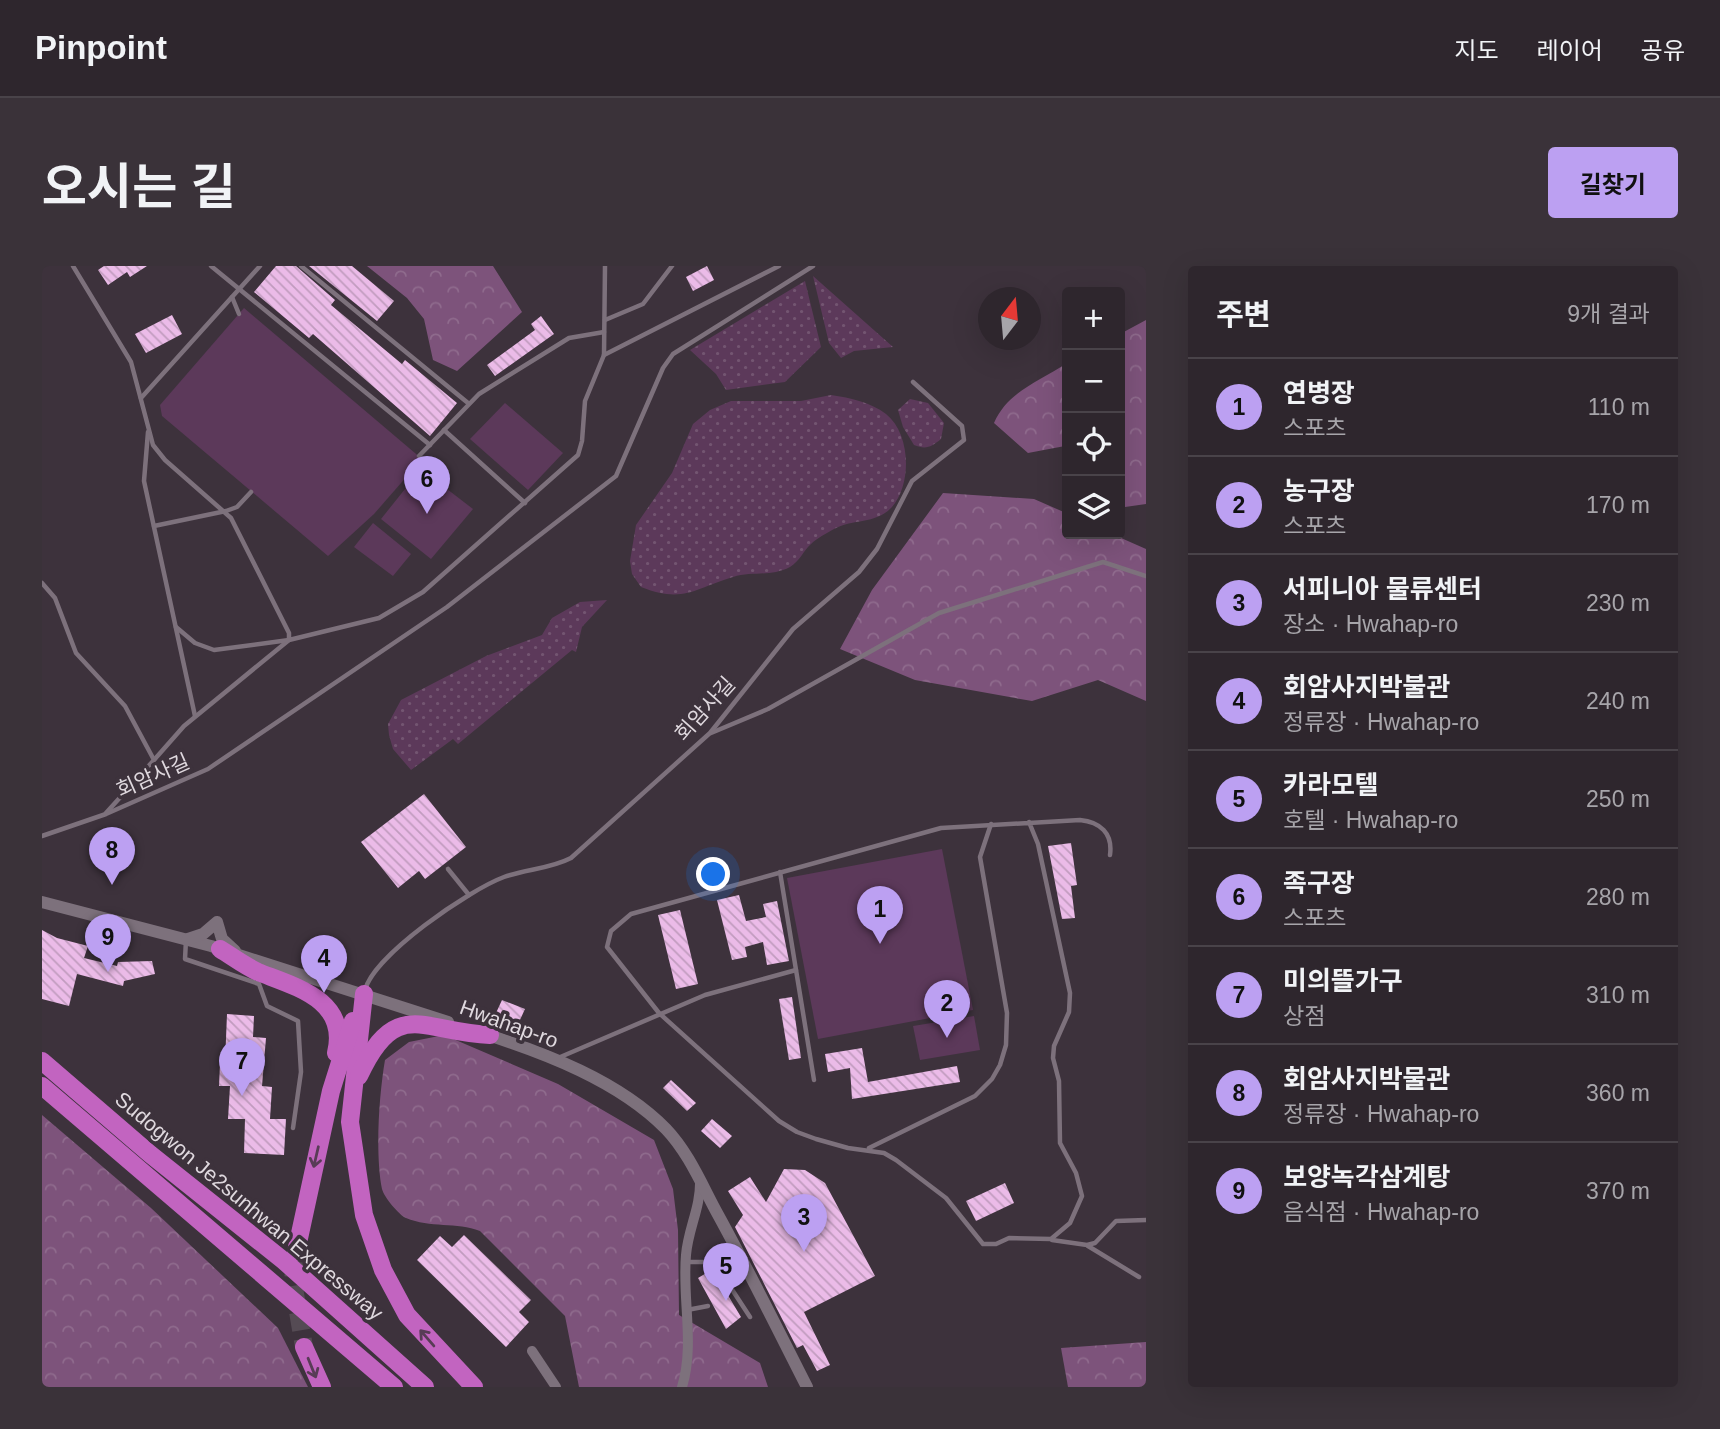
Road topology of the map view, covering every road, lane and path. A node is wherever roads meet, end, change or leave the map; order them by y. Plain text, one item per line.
1 (73, 266) edge
2 (211, 266) edge
3 (260, 266) edge
4 (301, 266) edge
5 (605, 266) edge
6 (672, 266) edge
7 (779, 266) edge
8 (813, 266) edge
9 (240, 287) junction
10 (232, 297) junction
11 (239, 314) dead end
12 (605, 320) junction
13 (604, 332) junction
14 (604, 355) junction
15 (913, 382) dead end
16 (141, 399) junction
17 (468, 404) junction
18 (444, 430) junction
19 (148, 431) junction
20 (430, 445) junction
21 (419, 456) dead end
22 (251, 492) dead end
23 (525, 503) junction
24 (226, 511) junction
25 (153, 526) junction
26 (1146, 576) edge
27 (42, 583) edge
28 (176, 627) junction
29 (289, 640) junction
30 (195, 716) junction
31 (710, 733) junction
32 (154, 760) junction
33 (106, 814) junction
34 (1029, 822) junction
35 (991, 824) junction
36 (42, 836) edge
37 (1110, 855) dead end
38 (448, 869) dead end
39 (780, 872) junction
40 (469, 895) junction
41 (42, 902) edge
42 (186, 939) junction
43 (220, 949) junction
44 (244, 956) junction
45 (796, 970) junction
46 (364, 994) junction
47 (659, 1013) junction
48 (490, 1035) junction
49 (554, 1060) junction
50 (42, 1061) edge
51 (814, 1080) dead end
52 (42, 1086) edge
53 (331, 1091) junction
54 (351, 1095) junction
55 (293, 1128) dead end
56 (867, 1149) junction
57 (700, 1180) junction
58 (699, 1204) junction
59 (714, 1207) junction
60 (1146, 1220) edge
61 (1051, 1239) junction
62 (1087, 1245) junction
63 (290, 1257) junction
64 (685, 1262) junction
65 (1139, 1277) dead end
66 (708, 1306) dead end
67 (686, 1310) junction
68 (750, 1317) dead end
69 (304, 1348) tunnel mouth
70 (532, 1351) dead end
71 (322, 1387) edge
72 (394, 1387) edge
73 (425, 1387) edge
74 (474, 1387) edge
75 (556, 1387) edge
76 (682, 1387) edge
77 (807, 1387) edge

1 - 16 lane
2 - 9 lane
3 - 9 lane
4 - 17 lane
5 - 12 lane
6 - 12 lane
7 - 14 lane
8 - 33 lane, 회암사길
9 - 10 lane
9 - 20 lane
10 - 11 lane
10 - 16 lane
12 - 13 lane
13 - 14 lane
13 - 17 lane
14 - 23 lane
15 - 31 lane, 회암사길
16 - 19 lane
17 - 18 lane
18 - 20 lane
18 - 23 lane
19 - 24 lane
19 - 25 lane
20 - 21 lane
22 - 24 lane
23 - 29 lane
24 - 25 lane
24 - 29 lane
25 - 28 lane
26 - 31 lane
27 - 32 lane
28 - 29 lane
28 - 30 lane
29 - 30 lane
30 - 32 lane
31 - 40 lane, 회암사길
32 - 33 lane
33 - 36 lane, 회암사길
34 - 35 lane
34 - 37 lane
34 - 61 lane
35 - 39 lane
35 - 56 lane
38 - 40 lane
39 - 45 lane
39 - 47 lane
40 - 46 lane, 회암사길
41 - 42 main road, Hwahap-ro
42 - 43 main road, Hwahap-ro
42 - 44 main road
42 - 55 lane
43 - 44 main road, Hwahap-ro
43 - 53 highway
44 - 46 main road, Hwahap-ro
45 - 47 lane
45 - 51 lane
46 - 48 main road, Hwahap-ro
46 - 53 highway
46 - 54 highway
47 - 49 lane
47 - 56 lane
48 - 49 main road, Hwahap-ro
48 - 54 highway
49 - 57 main road, Hwahap-ro
50 - 63 highway, Sudogwon Je2sunhwan Expressway
52 - 72 highway, Sudogwon Je2sunhwan Expressway
53 -> 63 highway
74 -> 54 highway
56 - 61 lane
57 - 58 street
57 - 59 main road, Hwahap-ro
58 - 59 street
58 - 64 street
59 - 77 main road, Hwahap-ro
60 - 62 lane
61 - 62 lane
62 - 65 lane
63 - 73 highway, Sudogwon Je2sunhwan Expressway
64 - 67 street
64 - 68 lane
66 - 67 lane
67 - 76 street
69 -> 71 highway
70 - 75 street

